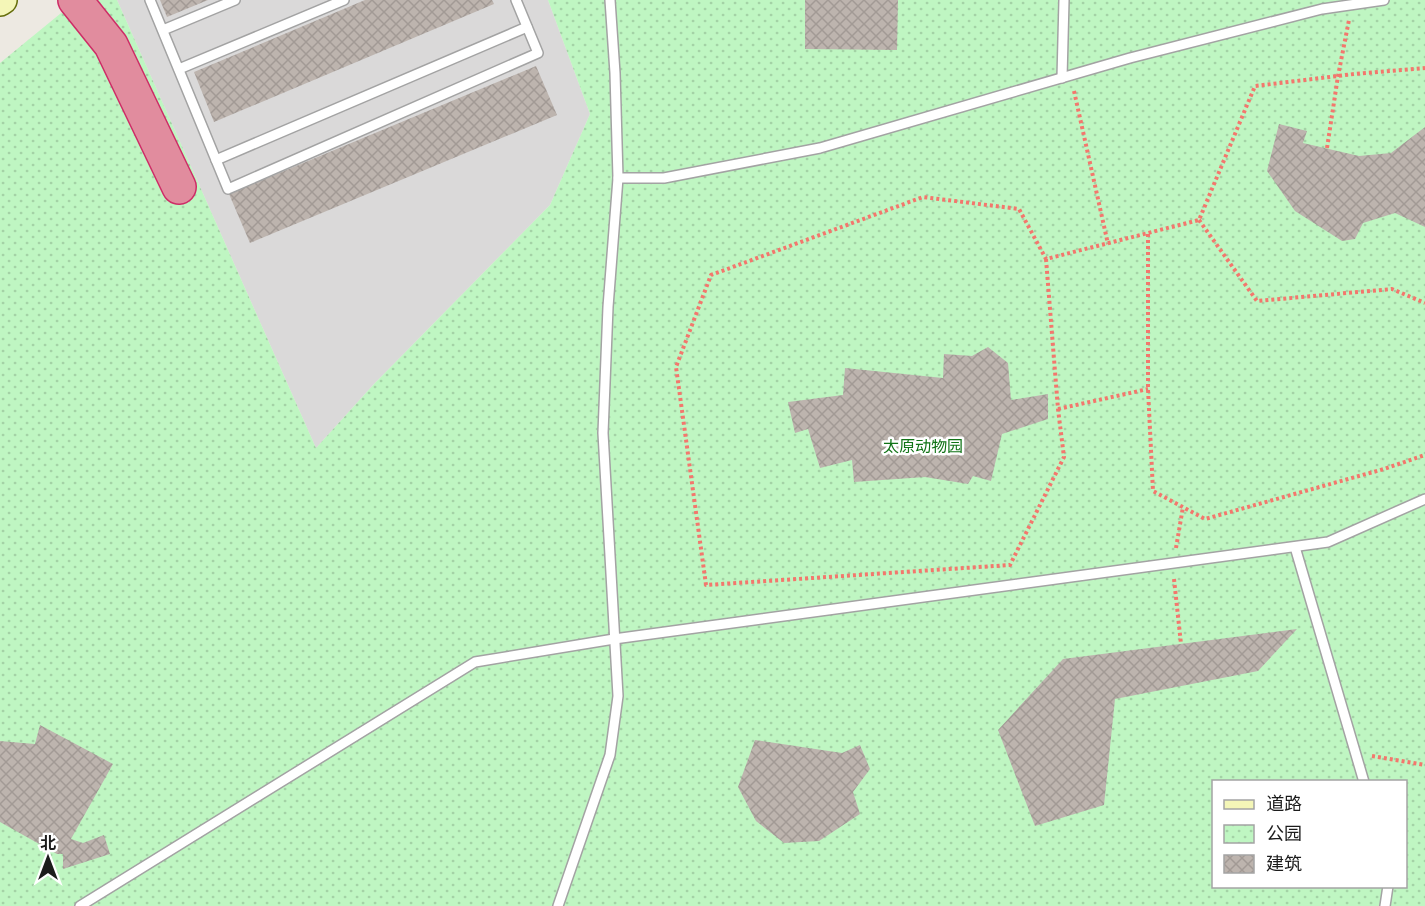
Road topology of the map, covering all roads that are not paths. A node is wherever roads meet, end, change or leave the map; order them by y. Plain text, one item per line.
1 (75, 0) edge
2 (150, 0) edge
3 (235, 0) edge
4 (344, 0) edge
5 (516, 0) edge
6 (610, 0) edge
7 (1064, 0) edge
8 (1384, 0) edge
9 (527, 27) junction
10 (163, 30) junction
11 (179, 69) junction
12 (1066, 76) junction
13 (216, 160) junction
14 (618, 178) junction
15 (179, 187) dead end
16 (1425, 499) edge
17 (1295, 547) junction
18 (614, 639) junction
19 (1363, 780) edge
20 (1388, 888) edge
21 (80, 906) edge
22 (558, 906) edge
23 (1385, 906) edge

1 - 15 highway
2 - 10 lane
3 - 10 lane
4 - 11 lane
5 - 9 lane
6 - 14 lane
7 - 12 lane
8 - 12 lane
9 - 13 lane
9 - 13 lane
10 - 11 lane
11 - 13 lane
12 - 14 lane
14 - 18 lane
16 - 17 lane
17 - 18 lane
17 - 19 lane
18 - 21 lane
18 - 22 lane
20 - 23 lane

